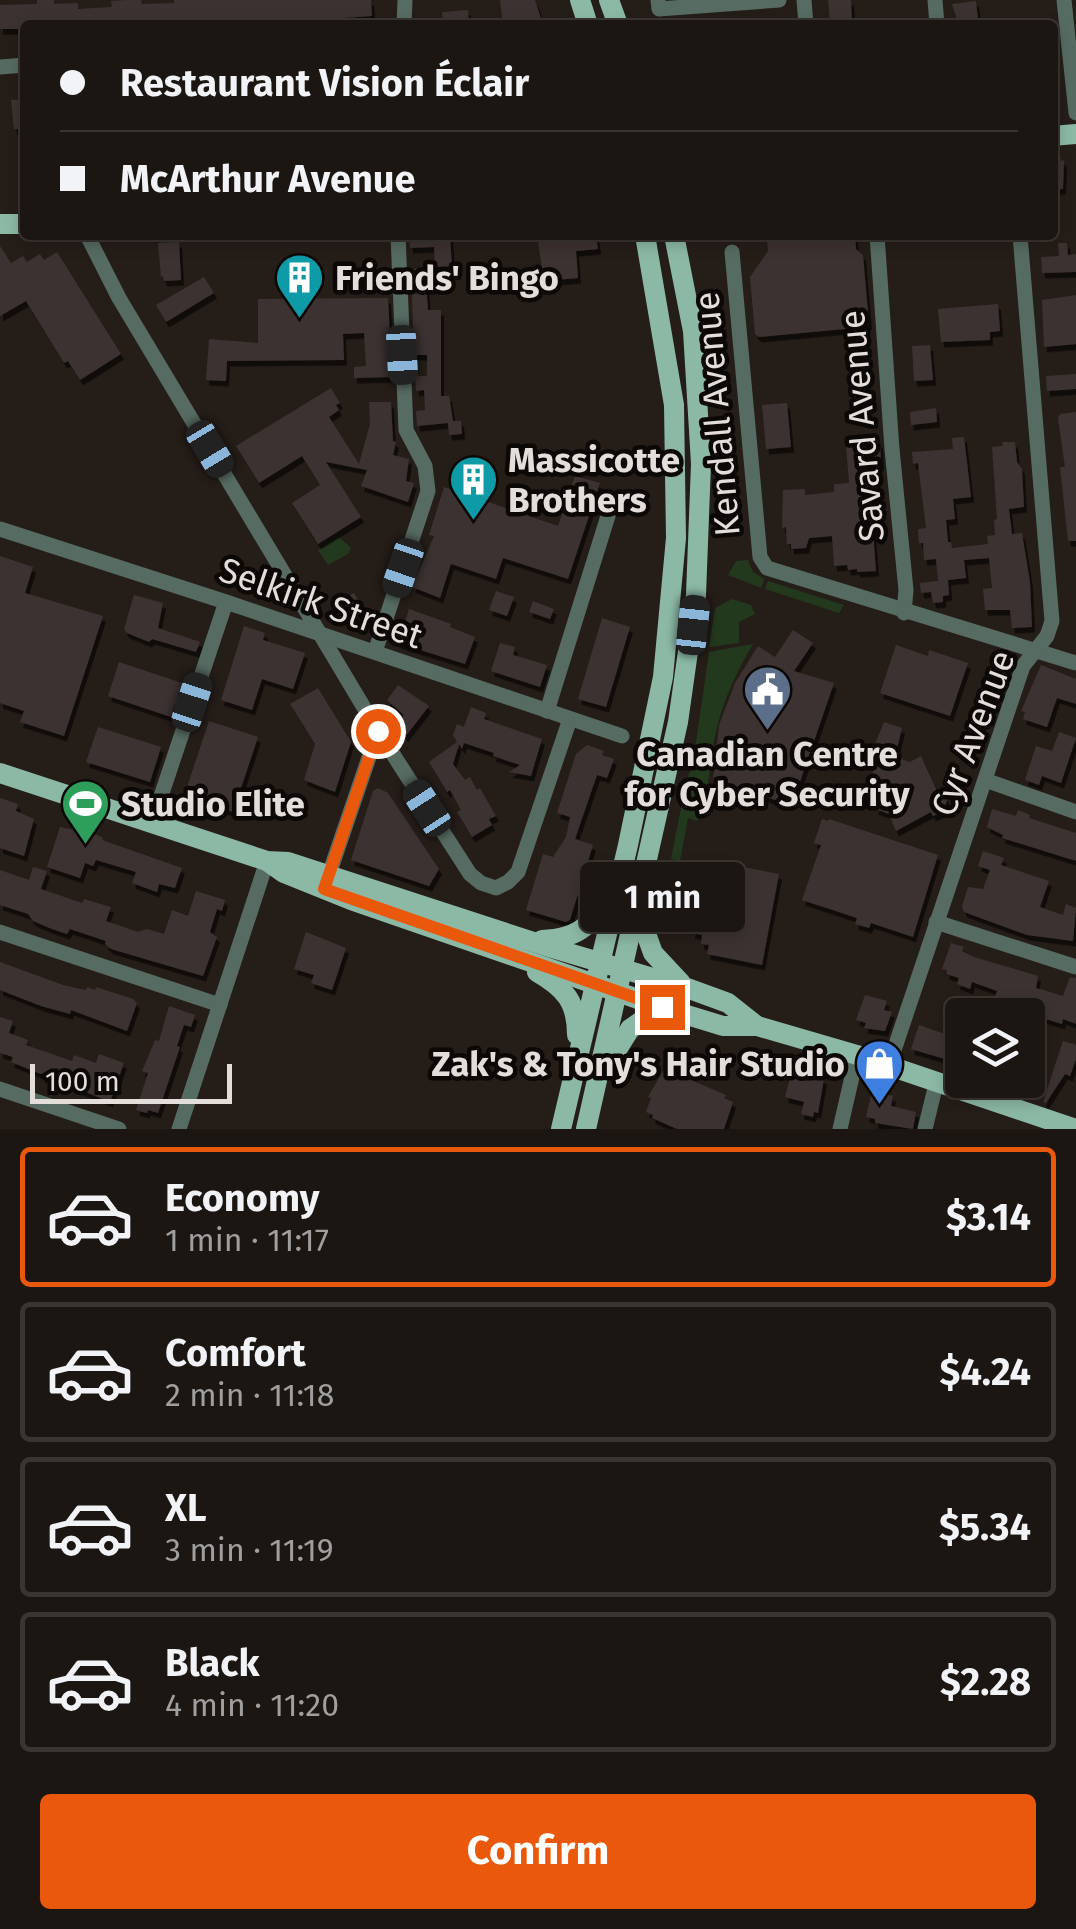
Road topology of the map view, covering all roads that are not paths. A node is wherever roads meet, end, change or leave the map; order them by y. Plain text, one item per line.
1 (779, 0) edge
2 (1064, 0) edge
3 (659, 4) edge
4 (1076, 114) edge
5 (90, 240) edge
6 (398, 240) edge
7 (646, 240) edge
8 (675, 240) edge
9 (876, 240) edge
10 (1020, 240) edge
11 (732, 252) dead end
12 (608, 516) dead end
13 (0, 529) edge
14 (226, 602) junction
15 (904, 612) junction
16 (320, 634) junction
17 (1034, 651) junction
18 (375, 652) junction
19 (1076, 663) edge
20 (546, 711) junction
21 (570, 719) junction
22 (378, 731) junction
23 (622, 736) dead end
24 (0, 773) edge
25 (985, 780) junction
26 (1076, 812) edge
27 (152, 822) junction
28 (628, 845) junction
29 (267, 860) junction
30 (326, 882) junction
31 (638, 910) junction
32 (936, 922) junction
33 (0, 932) edge
34 (530, 942) junction
35 (510, 954) junction
36 (1076, 967) edge
37 (623, 970) junction
38 (598, 973) junction
39 (687, 988) junction
40 (618, 991) junction
41 (220, 1004) junction
42 (662, 1007) junction
43 (757, 1026) junction
44 (857, 1054) junction
45 (889, 1065) junction
46 (576, 1068) junction
47 (936, 1080) junction
48 (598, 1083) junction
49 (0, 1089) edge
50 (119, 1129) edge
51 (179, 1129) edge
52 (561, 1129) edge
53 (586, 1129) edge
54 (840, 1129) edge
55 (926, 1129) edge
56 (1076, 1129) edge

1 - 3 street
2 - 4 street
5 - 16 street
6 - 18 street
7 - 28 main road
8 - 31 main road
9 - 15 street, Savard Avenue
10 - 17 street, Cyr Avenue
11 - 15 street, Kendall Avenue
12 - 20 street
13 - 14 street, Selkirk Street
14 - 16 street, Selkirk Street
14 - 27 street
15 - 17 street
16 - 18 street, Selkirk Street
16 - 22 street
17 - 19 street
17 - 25 street, Cyr Avenue
18 - 20 street, Selkirk Street
20 - 21 street, Selkirk Street
21 - 22 street
21 - 23 street, Selkirk Street
22 - 30 street
24 - 27 main road
25 - 26 street
25 - 32 street, Cyr Avenue
27 - 29 main road
28 - 34 main road
28 - 38 main road
29 - 30 main road
29 - 41 street
30 - 34 main road
30 - 35 main road
31 - 37 main road
31 - 39 main road
32 - 36 street
32 - 45 street, Cyr Avenue
33 - 41 street
34 - 38 main road
35 - 38 main road
35 - 46 main road
37 - 38 main road
37 - 39 main road
37 - 40 main road
38 - 40 main road
38 - 46 main road
39 - 43 main road
40 - 42 main road
40 - 48 main road
41 - 51 street
42 - 43 main road
42 - 48 main road
43 - 44 main road
44 - 45 main road
44 - 54 street
45 - 47 main road
46 - 52 main road
47 - 55 street
47 - 56 main road
48 - 53 main road
49 - 50 street

